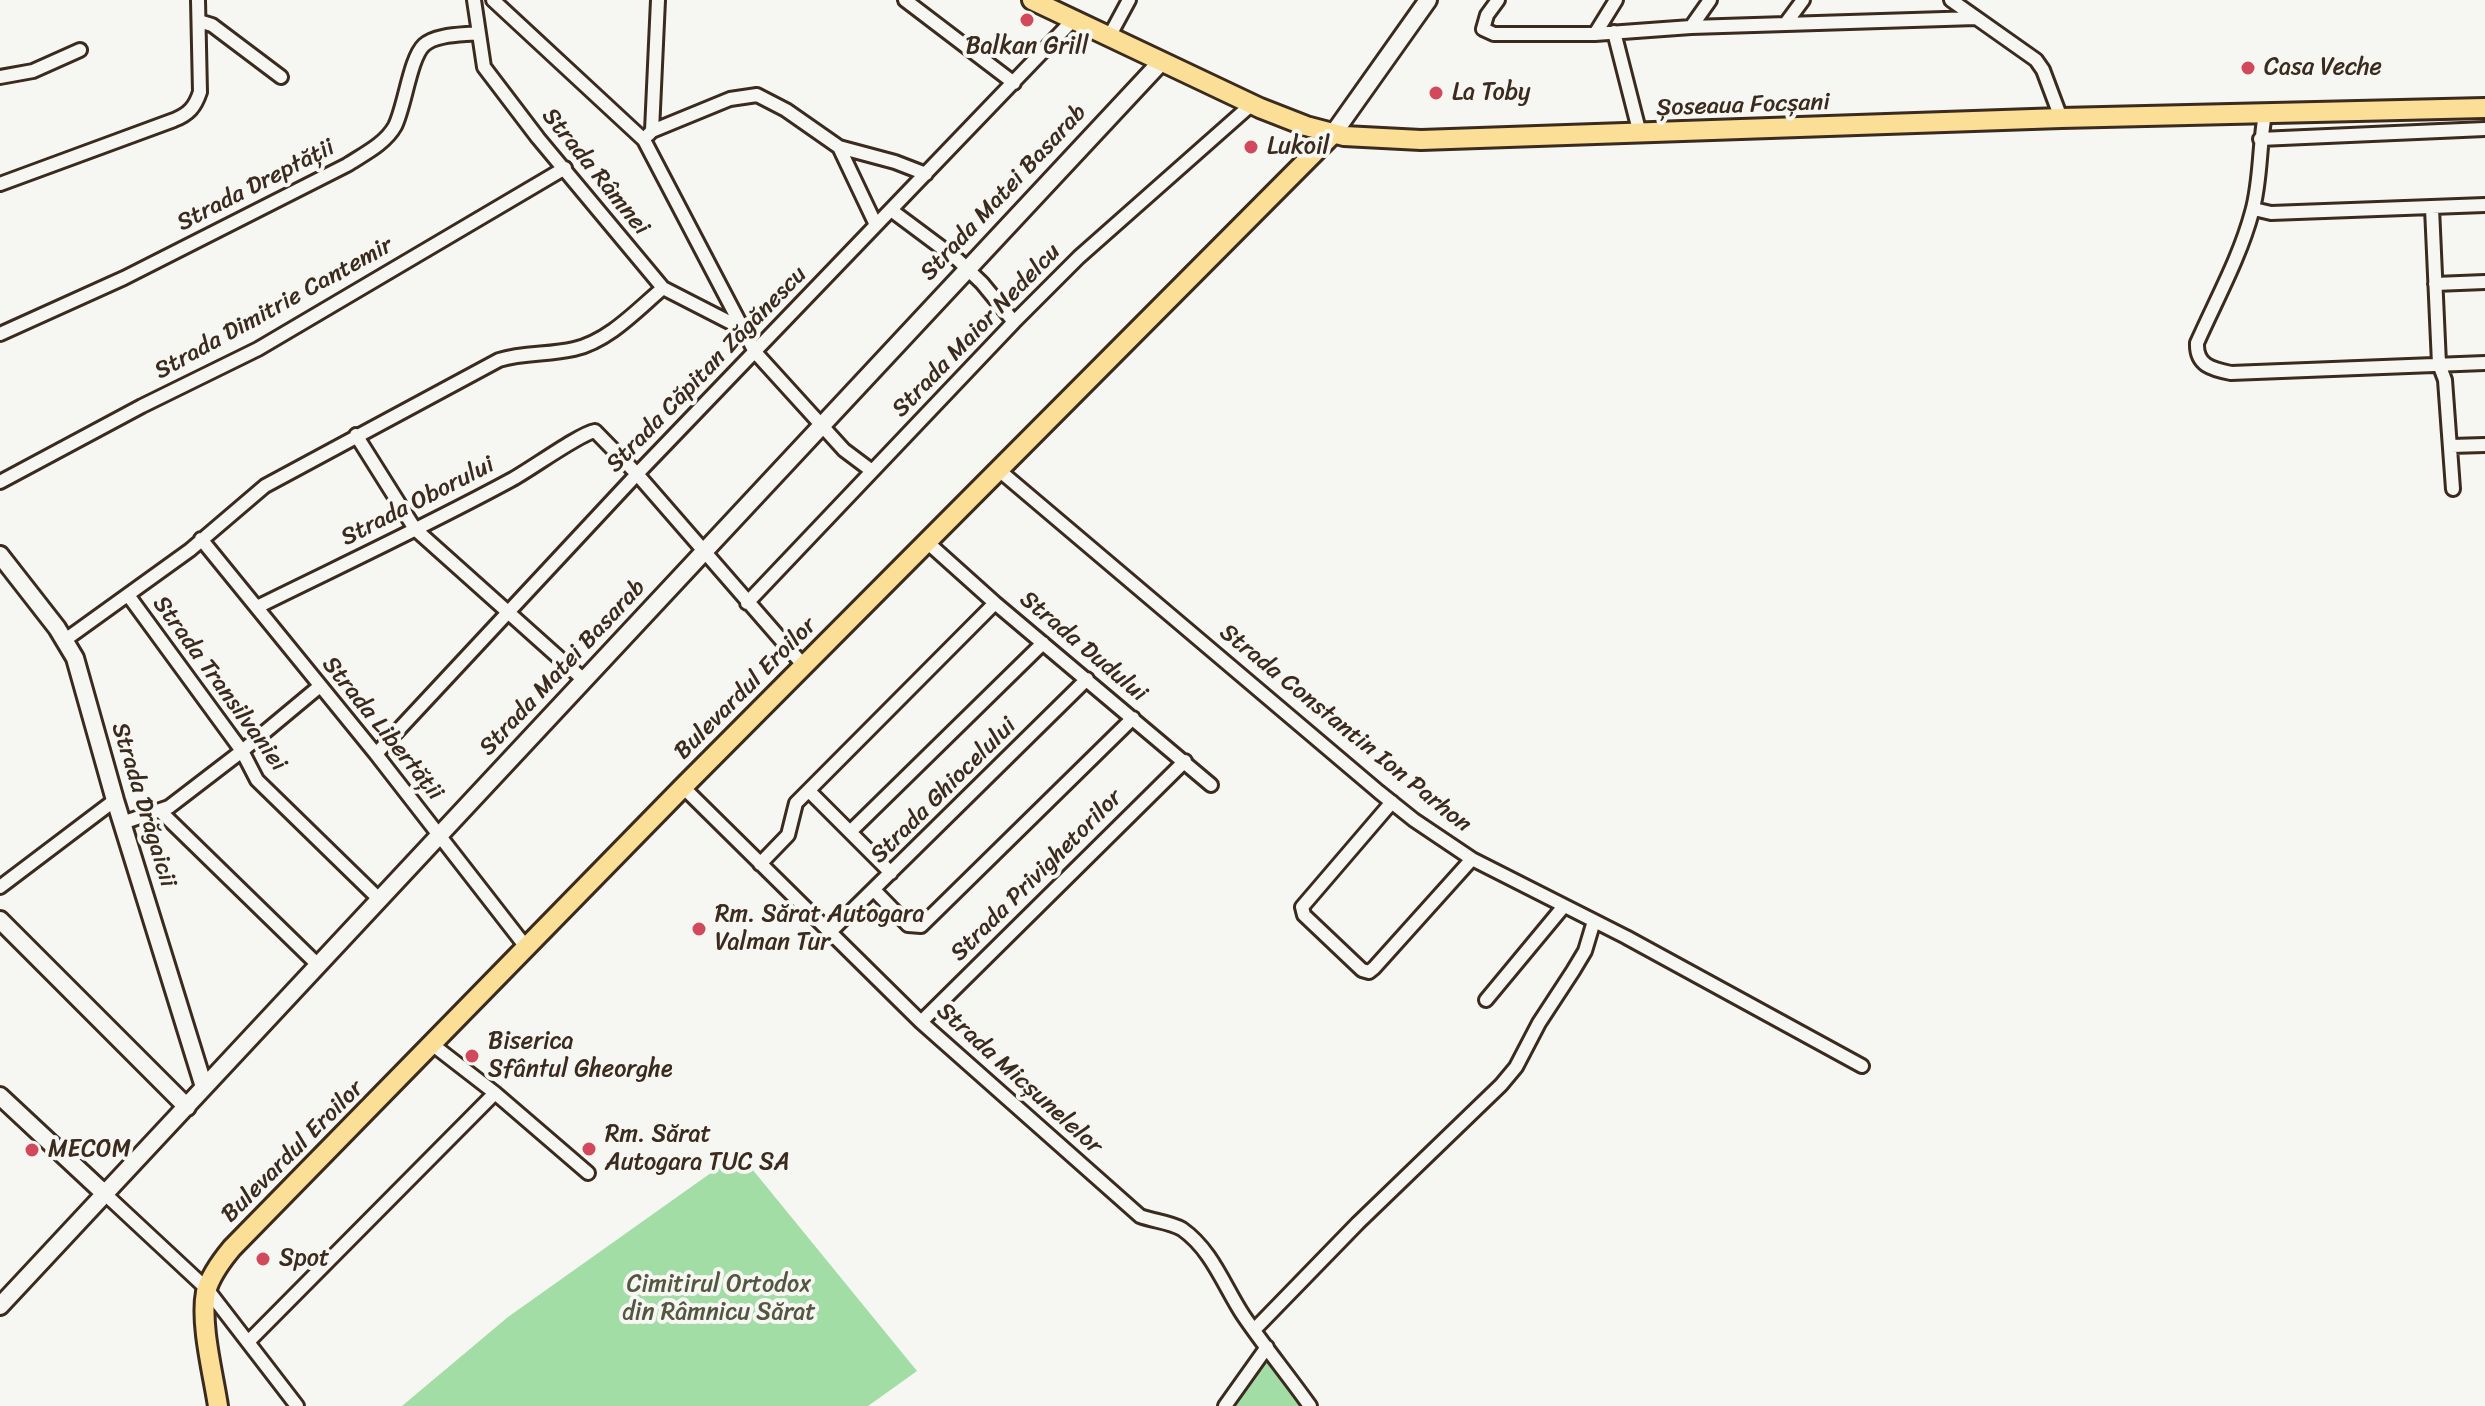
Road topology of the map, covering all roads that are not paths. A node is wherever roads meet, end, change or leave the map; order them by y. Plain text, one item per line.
1 (198, 0) edge
2 (474, 0) edge
3 (493, 0) edge
4 (658, 0) edge
5 (905, 0) edge
6 (1032, 0) edge
7 (1129, 0) edge
8 (1428, 0) edge
9 (1498, 0) edge
10 (1616, 0) edge
11 (1710, 0) edge
12 (1803, 0) edge
13 (1951, 0) edge
14 (1976, 18) junction
15 (1073, 20) junction
16 (199, 21) junction
17 (1786, 23) junction
18 (1691, 27) junction
19 (1614, 32) junction
20 (478, 33) junction
21 (1595, 34) junction
22 (1109, 37) junction
23 (80, 50) dead end
24 (1161, 62) junction
25 (0, 77) edge
26 (281, 77) dead end
27 (1014, 83) junction
28 (1252, 104) junction
29 (2485, 108) edge
30 (2265, 114) junction
31 (2061, 118) junction
32 (2485, 129) edge
33 (1333, 134) junction
34 (1640, 134) junction
35 (648, 136) junction
36 (2260, 139) junction
37 (839, 147) junction
38 (565, 168) junction
39 (926, 174) junction
40 (0, 184) edge
41 (2485, 205) edge
42 (2432, 208) junction
43 (2254, 209) junction
44 (891, 210) junction
45 (876, 225) junction
46 (966, 268) junction
47 (2485, 282) edge
48 (2435, 284) junction
49 (663, 288) junction
50 (1014, 322) junction
51 (741, 328) junction
52 (0, 334) edge
53 (755, 352) junction
54 (2485, 363) edge
55 (2439, 364) junction
56 (822, 425) junction
57 (356, 435) junction
58 (2485, 445) edge
59 (2451, 446) junction
60 (872, 471) junction
61 (1000, 471) junction
62 (637, 474) junction
63 (1, 481) edge
64 (2453, 489) dead end
65 (415, 529) junction
66 (201, 539) junction
67 (927, 542) junction
68 (704, 551) junction
69 (0, 555) edge
70 (128, 595) junction
71 (747, 603) junction
72 (995, 603) junction
73 (257, 607) junction
74 (511, 612) junction
75 (65, 640) junction
76 (1043, 643) junction
77 (804, 666) junction
78 (1087, 679) junction
79 (585, 681) junction
80 (320, 686) junction
81 (1133, 718) junction
82 (242, 751) junction
83 (376, 754) junction
84 (1185, 761) junction
85 (1211, 785) dead end
86 (683, 787) junction
87 (809, 791) junction
88 (115, 800) junction
89 (1392, 802) junction
90 (160, 811) junction
91 (122, 823) junction
92 (851, 831) junction
93 (438, 836) junction
94 (1472, 859) junction
95 (760, 864) junction
96 (891, 873) junction
97 (0, 887) edge
98 (875, 891) junction
99 (379, 899) junction
100 (1564, 906) junction
101 (0, 920) edge
102 (1594, 921) junction
103 (830, 932) junction
104 (526, 947) junction
105 (317, 964) junction
106 (1486, 1000) dead end
107 (921, 1022) junction
108 (433, 1045) junction
109 (1862, 1066) dead end
110 (204, 1087) junction
111 (495, 1093) junction
112 (0, 1096) edge
113 (187, 1107) junction
114 (588, 1173) dead end
115 (105, 1194) junction
116 (207, 1289) junction
117 (6, 1290) edge
118 (0, 1306) edge
119 (1254, 1330) junction
120 (248, 1342) junction
121 (1267, 1347) junction
122 (218, 1406) edge
123 (297, 1406) edge
124 (1225, 1406) edge
125 (1310, 1406) edge

1 - 16 street
2 - 20 street, Strada Râmnei
3 - 35 street
4 - 35 street
5 - 27 street
6 - 15 main road, Șoseaua Focșani
7 - 22 street
8 - 33 street
9 - 21 street
10 - 21 street
11 - 18 street
12 - 17 street
13 - 14 street
14 - 17 street
14 - 31 street
15 - 22 main road, Șoseaua Focșani
15 - 27 street, Strada Căpitan Zăgănescu
16 - 26 street
16 - 40 street
17 - 18 street
18 - 19 street
19 - 21 street
19 - 34 street
20 - 38 street, Strada Râmnei
20 - 52 street, Strada Dreptății
22 - 24 main road, Șoseaua Focșani
23 - 25 street
24 - 28 main road, Șoseaua Focșani
24 - 46 street, Strada Matei Basarab
27 - 39 street, Strada Căpitan Zăgănescu
28 - 33 main road, Șoseaua Focșani
28 - 50 street, Strada Maior Nedelcu
29 - 30 main road, Șoseaua Focșani
30 - 31 main road, Șoseaua Focșani
30 - 36 street
31 - 34 main road, Șoseaua Focșani
32 - 36 street
33 - 34 main road, Șoseaua Focșani
33 - 61 main road, Bulevardul Eroilor
35 - 37 street
35 - 51 street
36 - 43 street
37 - 39 street
37 - 45 street
38 - 49 street, Strada Râmnei
38 - 63 street, Strada Dimitrie Cantemir
39 - 44 street, Strada Căpitan Zăgănescu
41 - 42 street
42 - 43 street
42 - 48 street
43 - 55 street
44 - 45 street, Strada Căpitan Zăgănescu
44 - 46 street
45 - 53 street, Strada Căpitan Zăgănescu
46 - 50 street
46 - 56 street, Strada Matei Basarab
47 - 48 street
48 - 55 street
49 - 51 street, Strada Râmnei
49 - 57 street
50 - 60 street, Strada Maior Nedelcu
51 - 53 street
53 - 56 street
53 - 62 street, Strada Căpitan Zăgănescu
54 - 55 street
55 - 59 street
56 - 60 street
56 - 68 street, Strada Matei Basarab
57 - 65 street
57 - 66 street
58 - 59 street
59 - 64 street
60 - 71 street, Strada Maior Nedelcu
61 - 67 main road, Bulevardul Eroilor
61 - 89 street, Strada Constantin Ion Parhon
62 - 65 street, Strada Oborului
62 - 68 street
62 - 74 street, Strada Căpitan Zăgănescu
65 - 73 street, Strada Oborului
65 - 74 street
66 - 70 street
66 - 73 street, Strada Libertății
67 - 72 street, Strada Dudului
67 - 77 main road, Bulevardul Eroilor
68 - 71 street
68 - 79 street, Strada Matei Basarab
69 - 75 street, Strada Drăgaicii
70 - 75 street
70 - 82 street, Strada Transilvaniei
71 - 77 street
72 - 76 street, Strada Dudului
72 - 87 street
73 - 80 street, Strada Libertății
74 - 79 street
74 - 83 street, Strada Căpitan Zăgănescu
75 - 88 street, Strada Drăgaicii
76 - 78 street, Strada Dudului
76 - 92 street
77 - 86 main road, Bulevardul Eroilor
78 - 81 street, Strada Dudului
78 - 96 street, Strada Ghiocelului
79 - 93 street, Strada Matei Basarab
80 - 82 street
80 - 83 street, Strada Libertății
81 - 84 street, Strada Dudului
81 - 98 street
82 - 90 street
82 - 99 street, Strada Transilvaniei
83 - 93 street, Strada Libertății
84 - 85 street, Strada Dudului
84 - 107 street, Strada Privighetorilor
86 - 95 street, Strada Micșunelelor
86 - 104 main road, Bulevardul Eroilor
87 - 92 street
87 - 95 street
88 - 91 street, Strada Drăgaicii
88 - 97 street
89 - 94 street, Strada Constantin Ion Parhon
89 - 94 street
90 - 91 street
90 - 105 street
91 - 110 street, Strada Drăgaicii
92 - 96 street
93 - 99 street, Strada Matei Basarab
93 - 104 street, Strada Libertății
94 - 100 street, Strada Constantin Ion Parhon
95 - 103 street, Strada Micșunelelor
96 - 98 street, Strada Ghiocelului
98 - 103 street, Strada Ghiocelului
99 - 105 street, Strada Matei Basarab
100 - 102 street, Strada Constantin Ion Parhon
100 - 106 street
101 - 113 street
102 - 109 street, Strada Constantin Ion Parhon
102 - 119 street
103 - 107 street, Strada Micșunelelor
104 - 108 main road, Bulevardul Eroilor
105 - 110 street, Strada Matei Basarab
107 - 119 street, Strada Micșunelelor
108 - 111 street
108 - 116 main road, Bulevardul Eroilor
110 - 113 street, Strada Matei Basarab
111 - 114 street
111 - 120 street
112 - 115 street
113 - 115 street, Strada Matei Basarab
115 - 116 street
115 - 117 street, Strada Matei Basarab
116 - 120 street
116 - 122 main road
117 - 118 street, Strada Matei Basarab
119 - 121 street, Strada Micșunelelor
120 - 123 street
121 - 124 street
121 - 125 street, Strada Micșunelelor

